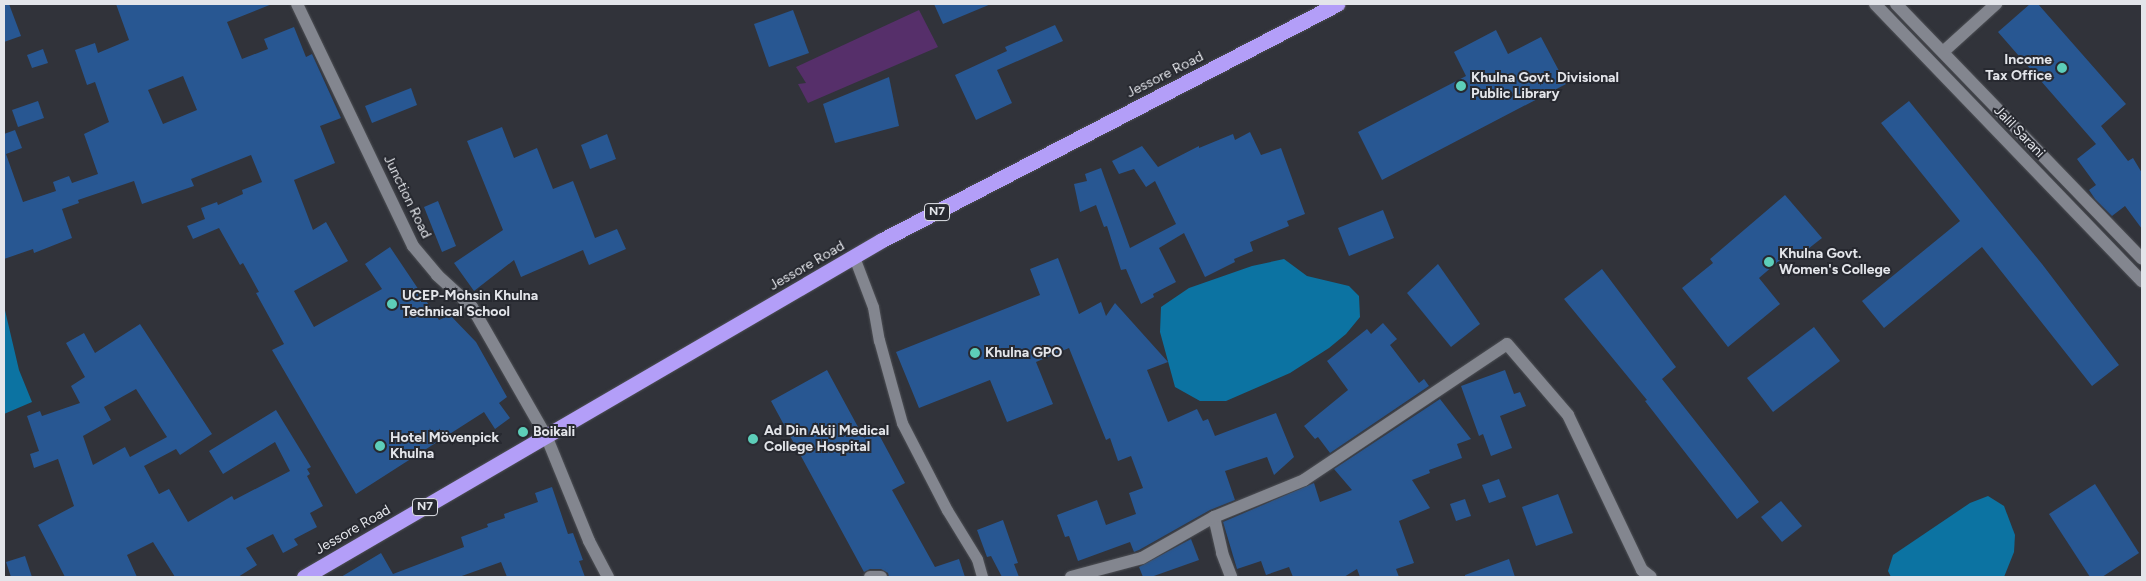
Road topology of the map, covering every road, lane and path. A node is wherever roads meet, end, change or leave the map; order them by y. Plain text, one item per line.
1 (297, 4) edge
2 (1337, 4) edge
3 (1875, 4) edge
4 (1896, 4) edge
5 (1996, 4) edge
6 (1943, 52) junction
7 (2140, 254) edge
8 (854, 257) junction
9 (2142, 281) edge
10 (547, 438) junction
11 (1214, 517) junction
12 (1108, 573) edge
13 (304, 577) edge
14 (608, 577) edge
15 (870, 577) edge
16 (881, 577) edge
17 (982, 577) edge
18 (1071, 577) edge
19 (1231, 577) edge
20 (1651, 577) edge

1 - 10 main road, Junction Road
2 - 8 highway, Jessore Road / N7
3 - 9 main road, Jalil Sarani
4 - 6 main road, Jalil Sarani
5 - 6 main road
6 - 7 main road, Jalil Sarani
8 - 10 highway, Jessore Road / N7
8 - 17 lane
10 - 13 highway, Jessore Road / N7
10 - 14 main road, Junction Road
11 - 12 main road
11 - 19 main road
11 - 20 main road
12 - 18 main road
15 - 16 main road

